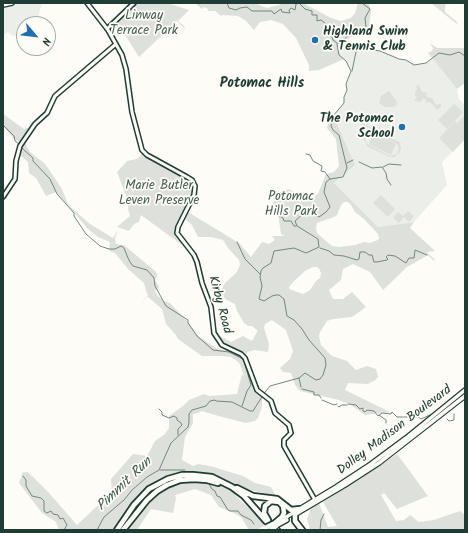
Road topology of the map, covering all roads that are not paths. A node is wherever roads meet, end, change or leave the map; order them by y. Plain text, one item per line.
1 (12, 3) edge
2 (87, 3) edge
3 (134, 3) edge
4 (3, 5) edge
5 (107, 29) junction
6 (116, 44) junction
7 (5, 193) edge
8 (3, 197) edge
9 (465, 390) edge
10 (465, 396) edge
11 (437, 415) junction
12 (212, 477) junction
13 (316, 501) junction
14 (286, 506) junction
15 (300, 509) junction
16 (293, 515) junction
17 (272, 528) edge
18 (117, 530) edge
19 (123, 530) edge
20 (302, 530) edge

1 - 4 main road
2 - 5 main road, Kirby Road
3 - 5 main road
5 - 6 main road, Kirby Road
6 - 7 main road
6 - 13 main road, Kirby Road
7 - 8 main road
9 - 11 main road, Dolley Madison Boulevard
10 - 11 main road, Dolley Madison Boulevard
11 - 13 main road, Dolley Madison Boulevard
12 - 14 highway
12 - 17 highway
12 - 18 highway
13 - 15 main road, Dolley Madison Boulevard
13 - 16 main road, Dolley Madison Boulevard
14 - 15 highway
14 - 16 highway
15 - 16 main road, Dolley Madison Boulevard
16 - 17 main road, Dolley Madison Boulevard
16 - 20 highway
17 - 17 highway
17 - 19 highway

